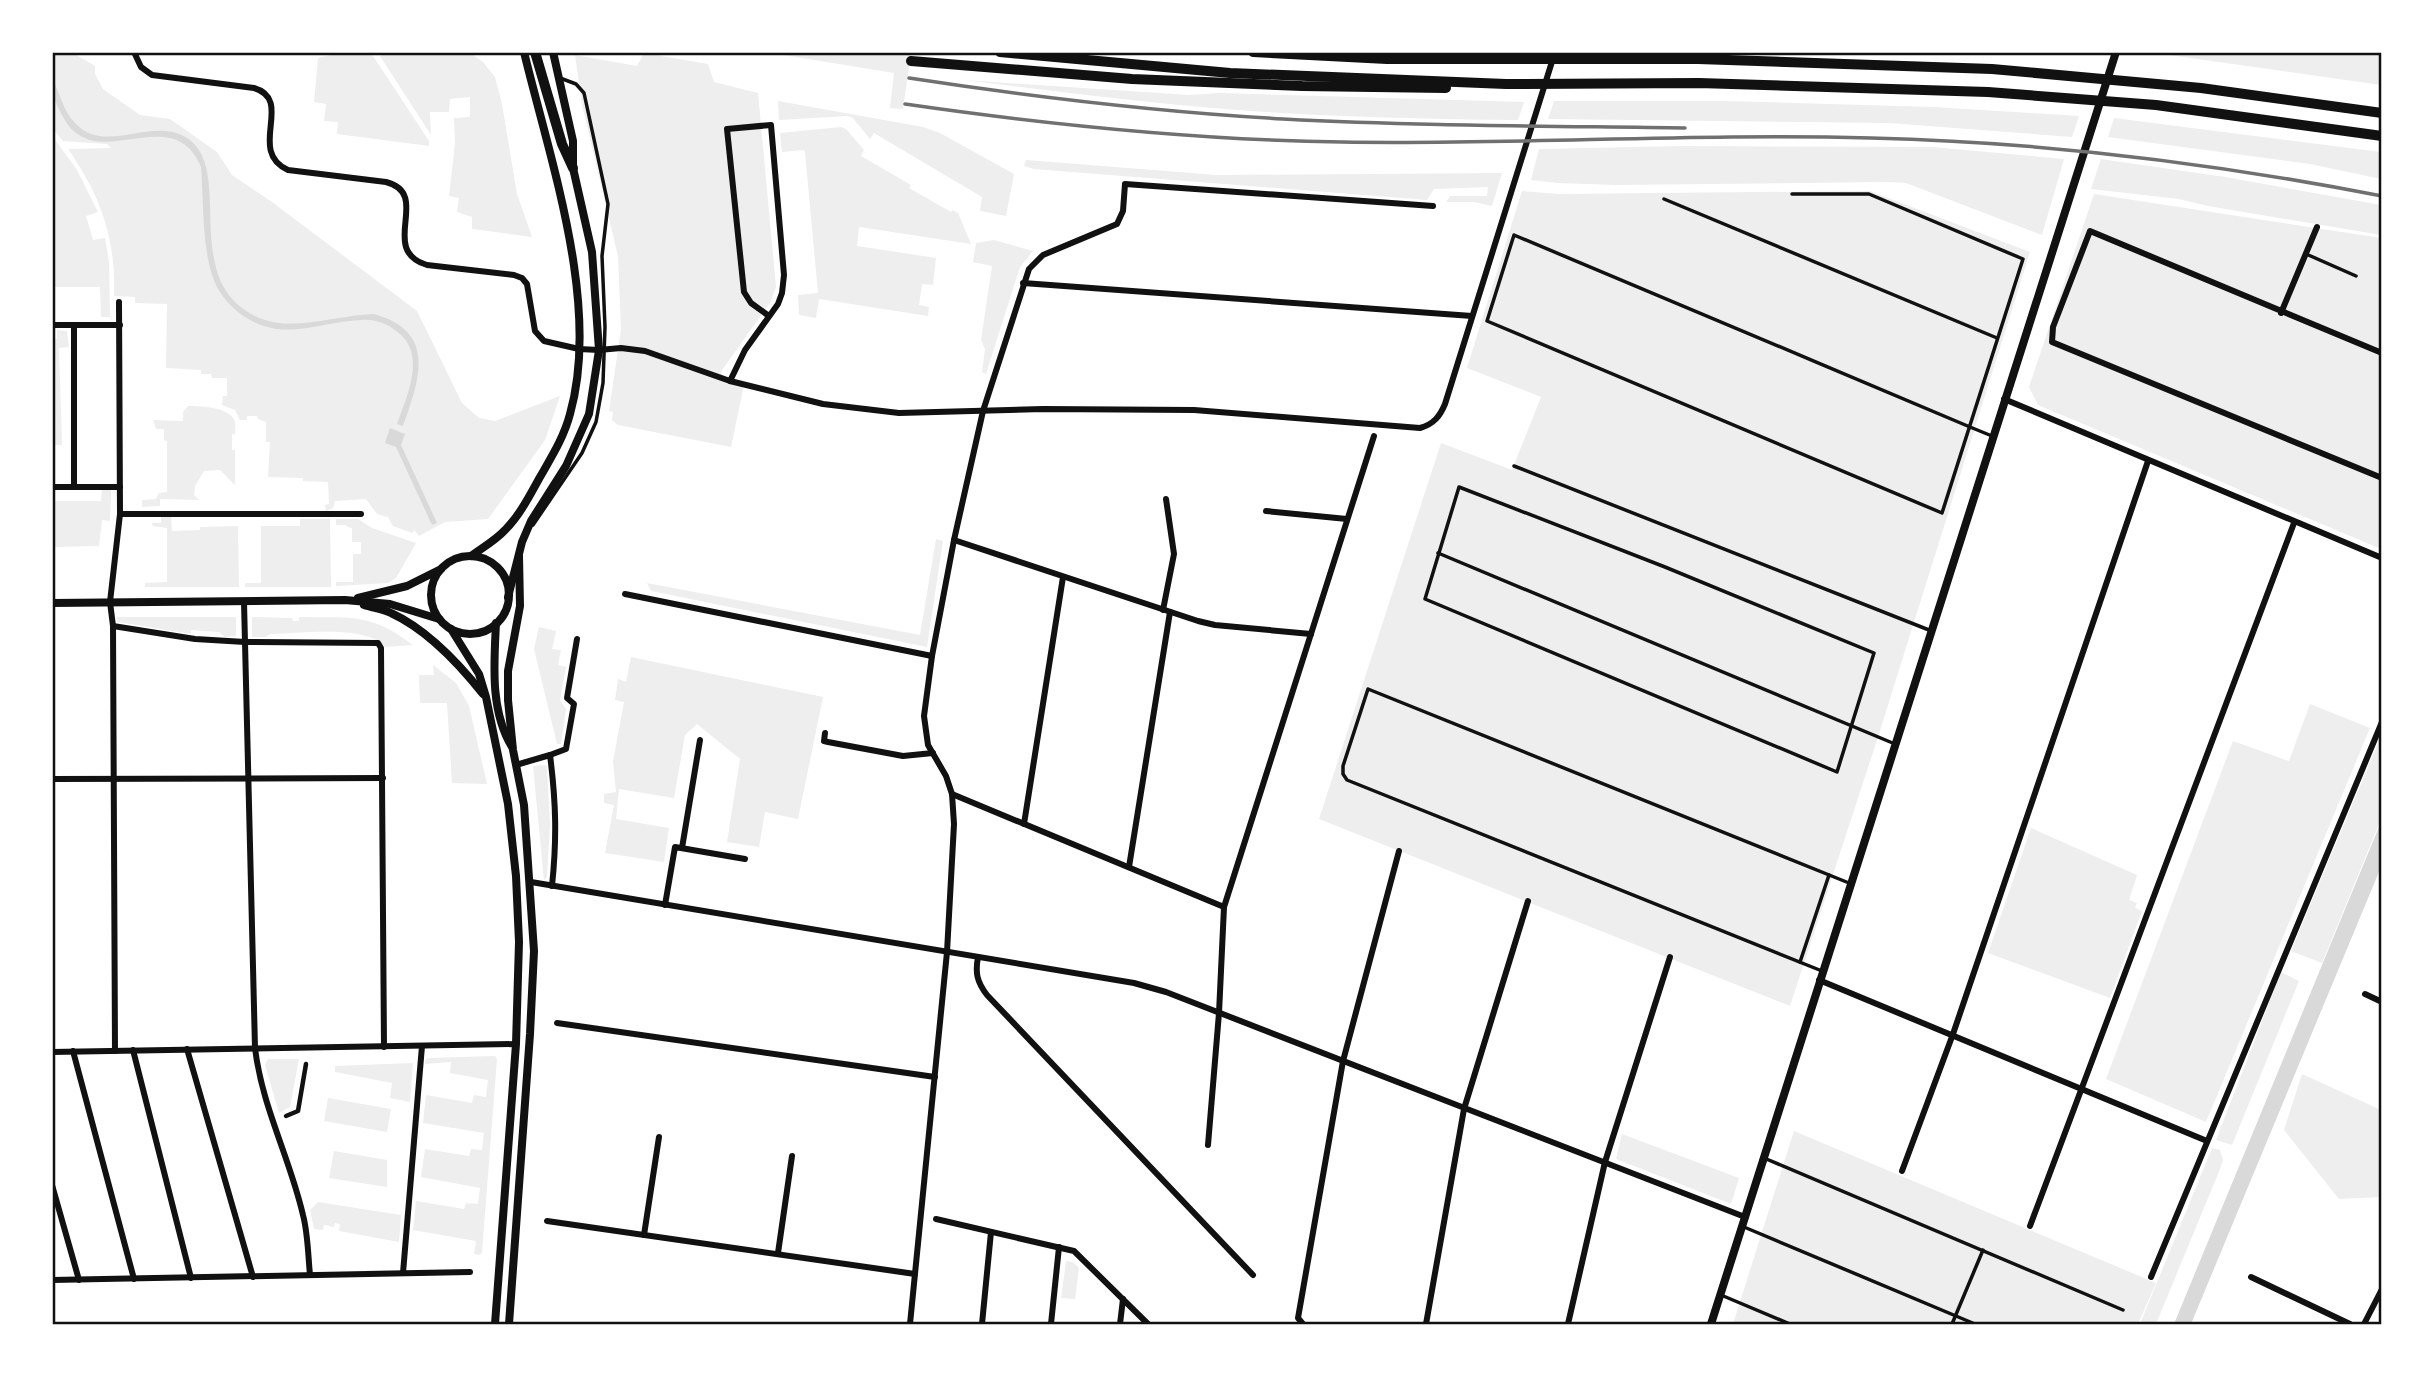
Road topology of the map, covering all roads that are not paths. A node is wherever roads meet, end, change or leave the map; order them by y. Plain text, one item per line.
1 (134, 52) edge
2 (524, 52) edge
3 (535, 52) edge
4 (553, 52) edge
5 (1000, 52) edge
6 (1253, 52) edge
7 (1501, 52) edge
8 (1555, 52) edge
9 (2116, 52) edge
10 (1579, 58) junction
11 (911, 61) dead end
12 (558, 78) junction
13 (1506, 84) junction
14 (2382, 113) edge
15 (2382, 136) edge
16 (573, 168) junction
17 (1792, 194) dead end
18 (1664, 199) dead end
19 (1433, 206) dead end
20 (2317, 227) dead end
21 (2306, 254) junction
22 (2356, 276) dead end
23 (1023, 283) junction
24 (119, 302) dead end
25 (2281, 313) junction
26 (769, 316) junction
27 (1472, 317) junction
28 (52, 325) edge
29 (74, 325) junction
30 (120, 325) junction
31 (1997, 338) junction
32 (579, 349) junction
33 (602, 350) junction
34 (2382, 354) edge
35 (730, 381) junction
36 (2004, 399) junction
37 (983, 411) junction
38 (1970, 427) junction
39 (1374, 436) dead end
40 (1992, 436) junction
41 (2148, 461) junction
42 (1514, 466) dead end
43 (2382, 478) edge
44 (52, 487) edge
45 (74, 487) junction
46 (120, 487) junction
47 (1166, 499) dead end
48 (1266, 511) dead end
49 (120, 514) junction
50 (361, 514) dead end
51 (1347, 519) junction
52 (2294, 523) junction
53 (954, 540) junction
54 (1438, 553) junction
55 (471, 556) junction
56 (519, 556) junction
57 (2382, 558) edge
58 (441, 568) junction
59 (1063, 577) junction
60 (625, 594) dead end
61 (508, 597) junction
62 (345, 600) junction
63 (244, 601) junction
64 (110, 602) junction
65 (52, 603) edge
66 (1167, 611) junction
67 (439, 619) junction
68 (496, 623) junction
69 (113, 626) junction
70 (451, 629) junction
71 (1931, 631) junction
72 (1311, 634) junction
73 (577, 639) dead end
74 (245, 642) junction
75 (932, 656) junction
76 (486, 697) junction
77 (2382, 722) edge
78 (1852, 725) junction
79 (825, 733) dead end
80 (699, 740) dead end
81 (1896, 744) junction
82 (513, 750) junction
83 (933, 753) junction
84 (550, 755) junction
85 (516, 765) junction
86 (383, 778) junction
87 (52, 779) edge
88 (113, 779) junction
89 (248, 779) junction
90 (952, 794) junction
91 (1024, 824) junction
92 (682, 848) junction
93 (1399, 851) dead end
94 (745, 859) dead end
95 (1129, 867) junction
96 (1829, 875) junction
97 (531, 882) junction
98 (1851, 884) junction
99 (552, 886) junction
100 (1528, 901) dead end
101 (666, 905) junction
102 (1224, 907) junction
103 (947, 952) junction
104 (978, 957) junction
105 (1670, 957) dead end
106 (1800, 962) junction
107 (1821, 976) junction
108 (2365, 994) dead end
109 (2382, 1002) edge
110 (1219, 1013) junction
111 (557, 1023) dead end
112 (1953, 1034) junction
113 (516, 1044) junction
114 (422, 1046) junction
115 (384, 1047) junction
116 (255, 1048) junction
117 (187, 1049) junction
118 (133, 1050) junction
119 (73, 1051) junction
120 (115, 1051) junction
121 (52, 1052) edge
122 (1342, 1061) junction
123 (306, 1064) dead end
124 (935, 1077) junction
125 (2084, 1089) junction
126 (1464, 1109) junction
127 (286, 1116) dead end
128 (659, 1137) dead end
129 (2207, 1140) junction
130 (1208, 1145) dead end
131 (792, 1156) dead end
132 (1764, 1158) junction
133 (1605, 1162) junction
134 (1902, 1171) dead end
135 (52, 1185) edge
136 (1745, 1217) junction
137 (936, 1219) dead end
138 (547, 1221) dead end
139 (1742, 1226) junction
140 (2030, 1226) dead end
141 (991, 1231) junction
142 (644, 1235) junction
143 (1059, 1247) junction
144 (1983, 1250) junction
145 (778, 1254) junction
146 (470, 1272) dead end
147 (402, 1273) junction
148 (915, 1274) junction
149 (310, 1275) junction
150 (1253, 1275) dead end
151 (253, 1277) junction
152 (2151, 1277) dead end
153 (2251, 1277) dead end
154 (191, 1278) junction
155 (134, 1279) junction
156 (52, 1280) edge
157 (79, 1280) junction
158 (2382, 1289) edge
159 (1720, 1295) junction
160 (1123, 1299) junction
161 (2123, 1310) dead end
162 (1956, 1316) junction
163 (495, 1325) edge
164 (509, 1325) edge
165 (910, 1325) edge
166 (982, 1325) edge
167 (1051, 1325) edge
168 (1120, 1325) edge
169 (1147, 1325) edge
170 (1303, 1325) edge
171 (1426, 1325) edge
172 (1568, 1325) edge
173 (1711, 1325) edge
174 (1790, 1325) edge
175 (1952, 1325) edge
176 (1975, 1325) edge
177 (2350, 1325) edge
178 (2364, 1325) edge

1 - 32 street
2 - 32 street
3 - 16 highway
4 - 12 street
5 - 13 highway
6 - 10 highway
7 - 10 highway
8 - 27 street
9 - 36 street
10 - 14 highway
11 - 13 highway
12 - 16 street
12 - 33 lane
13 - 15 highway
16 - 33 street
17 - 31 lane
18 - 31 lane
19 - 23 street
20 - 21 street
21 - 22 lane
21 - 25 street
23 - 27 street
23 - 37 street
24 - 30 street
25 - 34 street
25 - 43 street
26 - 26 street
26 - 35 street
27 - 37 street
28 - 29 street
29 - 30 street
29 - 45 street
30 - 46 street
31 - 38 lane
32 - 33 street
32 - 55 street
33 - 35 street
33 - 56 street
35 - 37 street
36 - 40 street
36 - 41 street
37 - 53 street
38 - 38 lane
38 - 40 lane
39 - 51 street
40 - 71 street
41 - 52 street
41 - 112 street
42 - 71 lane
44 - 45 street
45 - 46 street
46 - 49 street
47 - 66 street
48 - 51 street
49 - 50 street
49 - 64 street
51 - 72 street
52 - 57 street
52 - 125 street
53 - 59 street
53 - 75 street
54 - 78 lane
54 - 78 lane
54 - 78 lane
55 - 58 street
55 - 61 street
56 - 61 street
56 - 82 street
58 - 62 street
58 - 67 street
59 - 66 street
59 - 91 street
60 - 75 street
61 - 68 street
62 - 63 street
62 - 67 street
62 - 76 street
63 - 64 street
63 - 74 street
64 - 65 street
64 - 69 street
66 - 72 street
66 - 95 street
67 - 70 street
68 - 70 street
68 - 82 street
69 - 74 street
69 - 88 street
70 - 76 street
71 - 81 street
72 - 102 street
73 - 84 street
74 - 86 street
74 - 89 street
75 - 83 street
76 - 113 street
77 - 129 street
78 - 81 lane
79 - 83 street
80 - 92 street
81 - 98 street
82 - 85 street
83 - 90 street
84 - 85 street
84 - 99 street
85 - 97 street
86 - 89 street
86 - 115 street
87 - 88 street
88 - 89 street
88 - 120 street
89 - 116 street
90 - 91 street
90 - 103 street
91 - 95 street
92 - 94 street
92 - 101 street
93 - 122 street
95 - 102 street
96 - 98 lane
96 - 106 lane
96 - 106 lane
97 - 99 street
97 - 164 street
98 - 107 street
99 - 101 street
100 - 126 street
101 - 103 street
102 - 110 street
103 - 104 street
103 - 124 street
104 - 110 street
104 - 150 street
105 - 133 street
106 - 107 lane
107 - 112 street
107 - 132 street
108 - 109 street
110 - 122 street
110 - 130 street
111 - 124 street
112 - 125 street
112 - 134 street
113 - 114 street
113 - 163 street
114 - 115 street
114 - 147 street
115 - 116 street
116 - 117 street
116 - 149 street
117 - 118 street
117 - 151 street
118 - 120 street
118 - 154 street
119 - 120 street
119 - 121 street
119 - 155 street
122 - 126 street
122 - 170 street
123 - 127 street
124 - 148 street
125 - 129 street
125 - 140 street
126 - 133 street
126 - 171 street
128 - 142 street
129 - 152 street
131 - 145 street
132 - 136 street
132 - 144 lane
133 - 136 street
133 - 172 street
135 - 157 street
136 - 139 street
137 - 141 street
138 - 142 street
139 - 159 street
139 - 162 lane
141 - 143 street
141 - 166 street
142 - 145 street
143 - 160 street
143 - 167 street
144 - 161 lane
144 - 162 lane
145 - 148 street
146 - 147 street
147 - 149 street
148 - 165 street
149 - 151 street
151 - 154 street
153 - 177 street
154 - 155 street
155 - 157 street
156 - 157 street
158 - 178 street
159 - 173 street
159 - 174 lane
160 - 168 street
160 - 169 street
162 - 175 lane
162 - 176 lane

